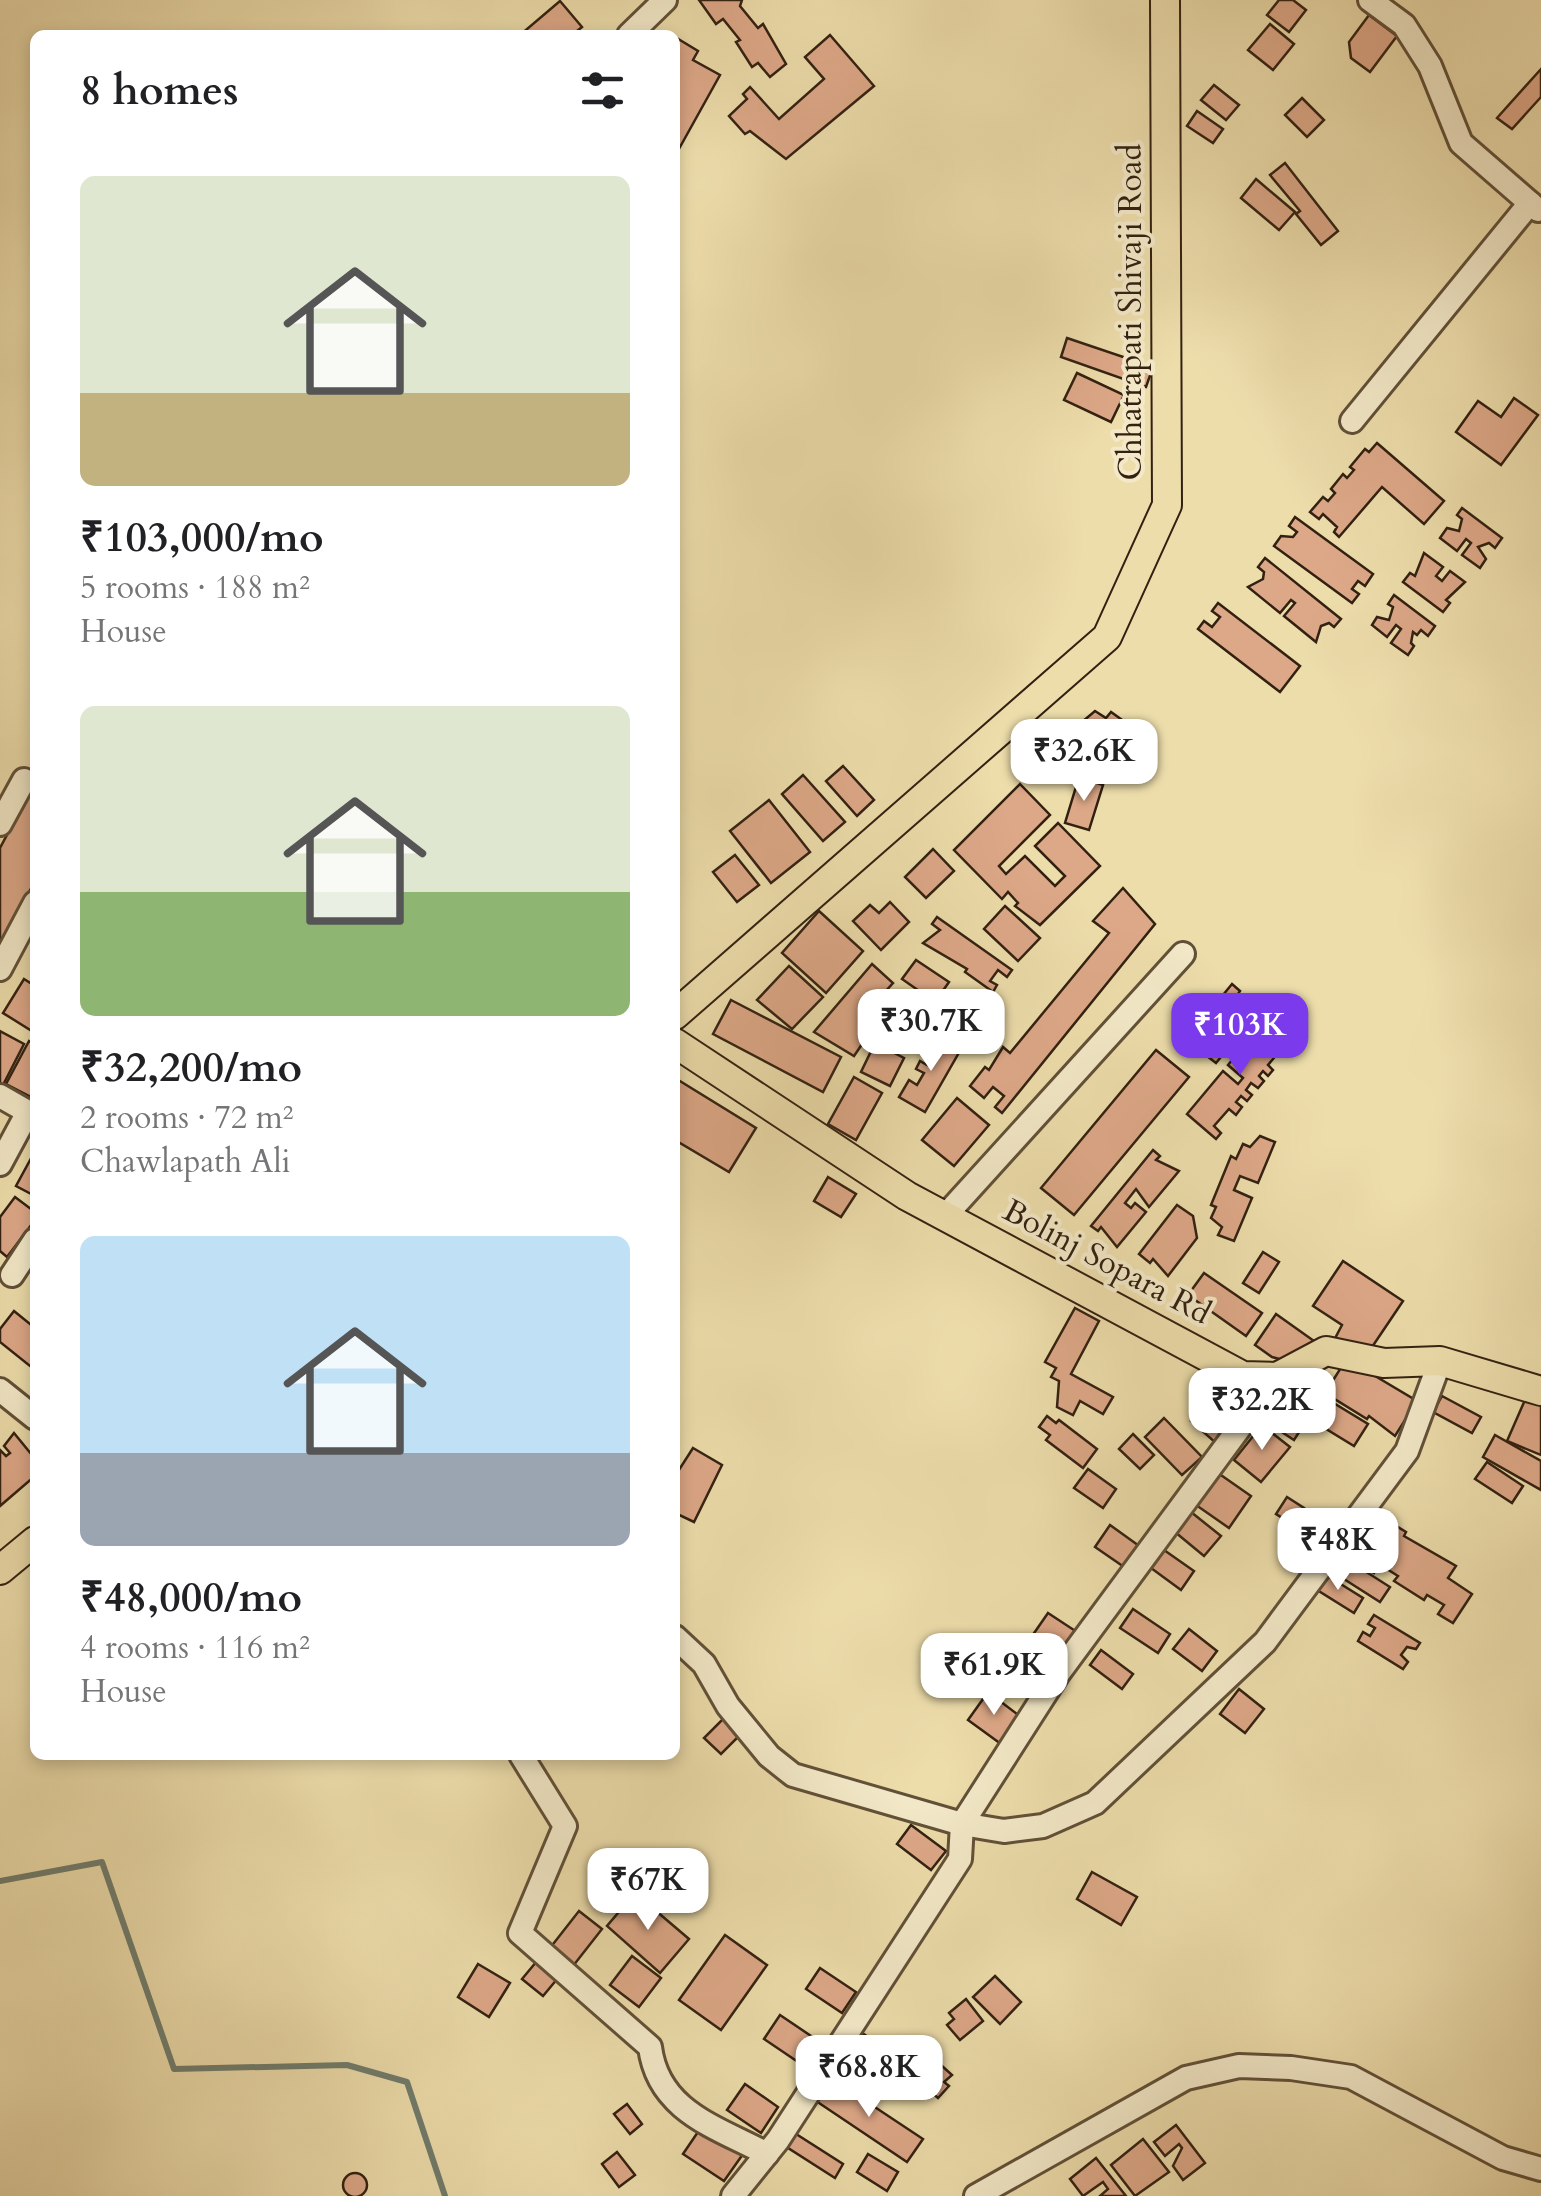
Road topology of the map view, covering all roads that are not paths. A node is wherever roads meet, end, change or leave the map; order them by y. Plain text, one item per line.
1 (665, 0) edge
2 (1165, 0) edge
3 (1370, 0) edge
4 (634, 30) edge
5 (1536, 207) edge
6 (1352, 421) dead end
7 (0, 775) edge
8 (29, 782) edge
9 (0, 824) edge
10 (30, 913) edge
11 (1184, 954) dead end
12 (0, 970) edge
13 (680, 1011) edge
14 (680, 1046) edge
15 (0, 1096) edge
16 (30, 1113) edge
17 (30, 1117) edge
18 (0, 1164) edge
19 (946, 1216) junction
20 (30, 1248) edge
21 (12, 1275) dead end
22 (1440, 1362) junction
23 (1277, 1377) junction
24 (0, 1390) edge
25 (1541, 1390) edge
26 (30, 1414) edge
27 (30, 1545) edge
28 (0, 1570) edge
29 (680, 1641) edge
30 (524, 1760) edge
31 (962, 1824) junction
32 (767, 2154) junction
33 (1541, 2169) edge
34 (733, 2196) edge
35 (976, 2196) edge

1 - 4 street
2 - 13 main road, Chhatrapati Shivaji Road
3 - 5 street
5 - 6 street
7 - 8 street
8 - 9 street
10 - 12 street
11 - 19 street
14 - 19 main road, Bolinj Sopara Rd
15 - 16 street
17 - 18 street
19 - 23 main road, Bolinj Sopara Rd
20 - 21 street
22 - 23 main road
22 - 25 main road
22 - 31 street
23 - 31 street
24 - 26 street
27 - 28 main road
29 - 31 street
30 - 32 street
31 - 32 street
32 - 34 street
33 - 35 street

